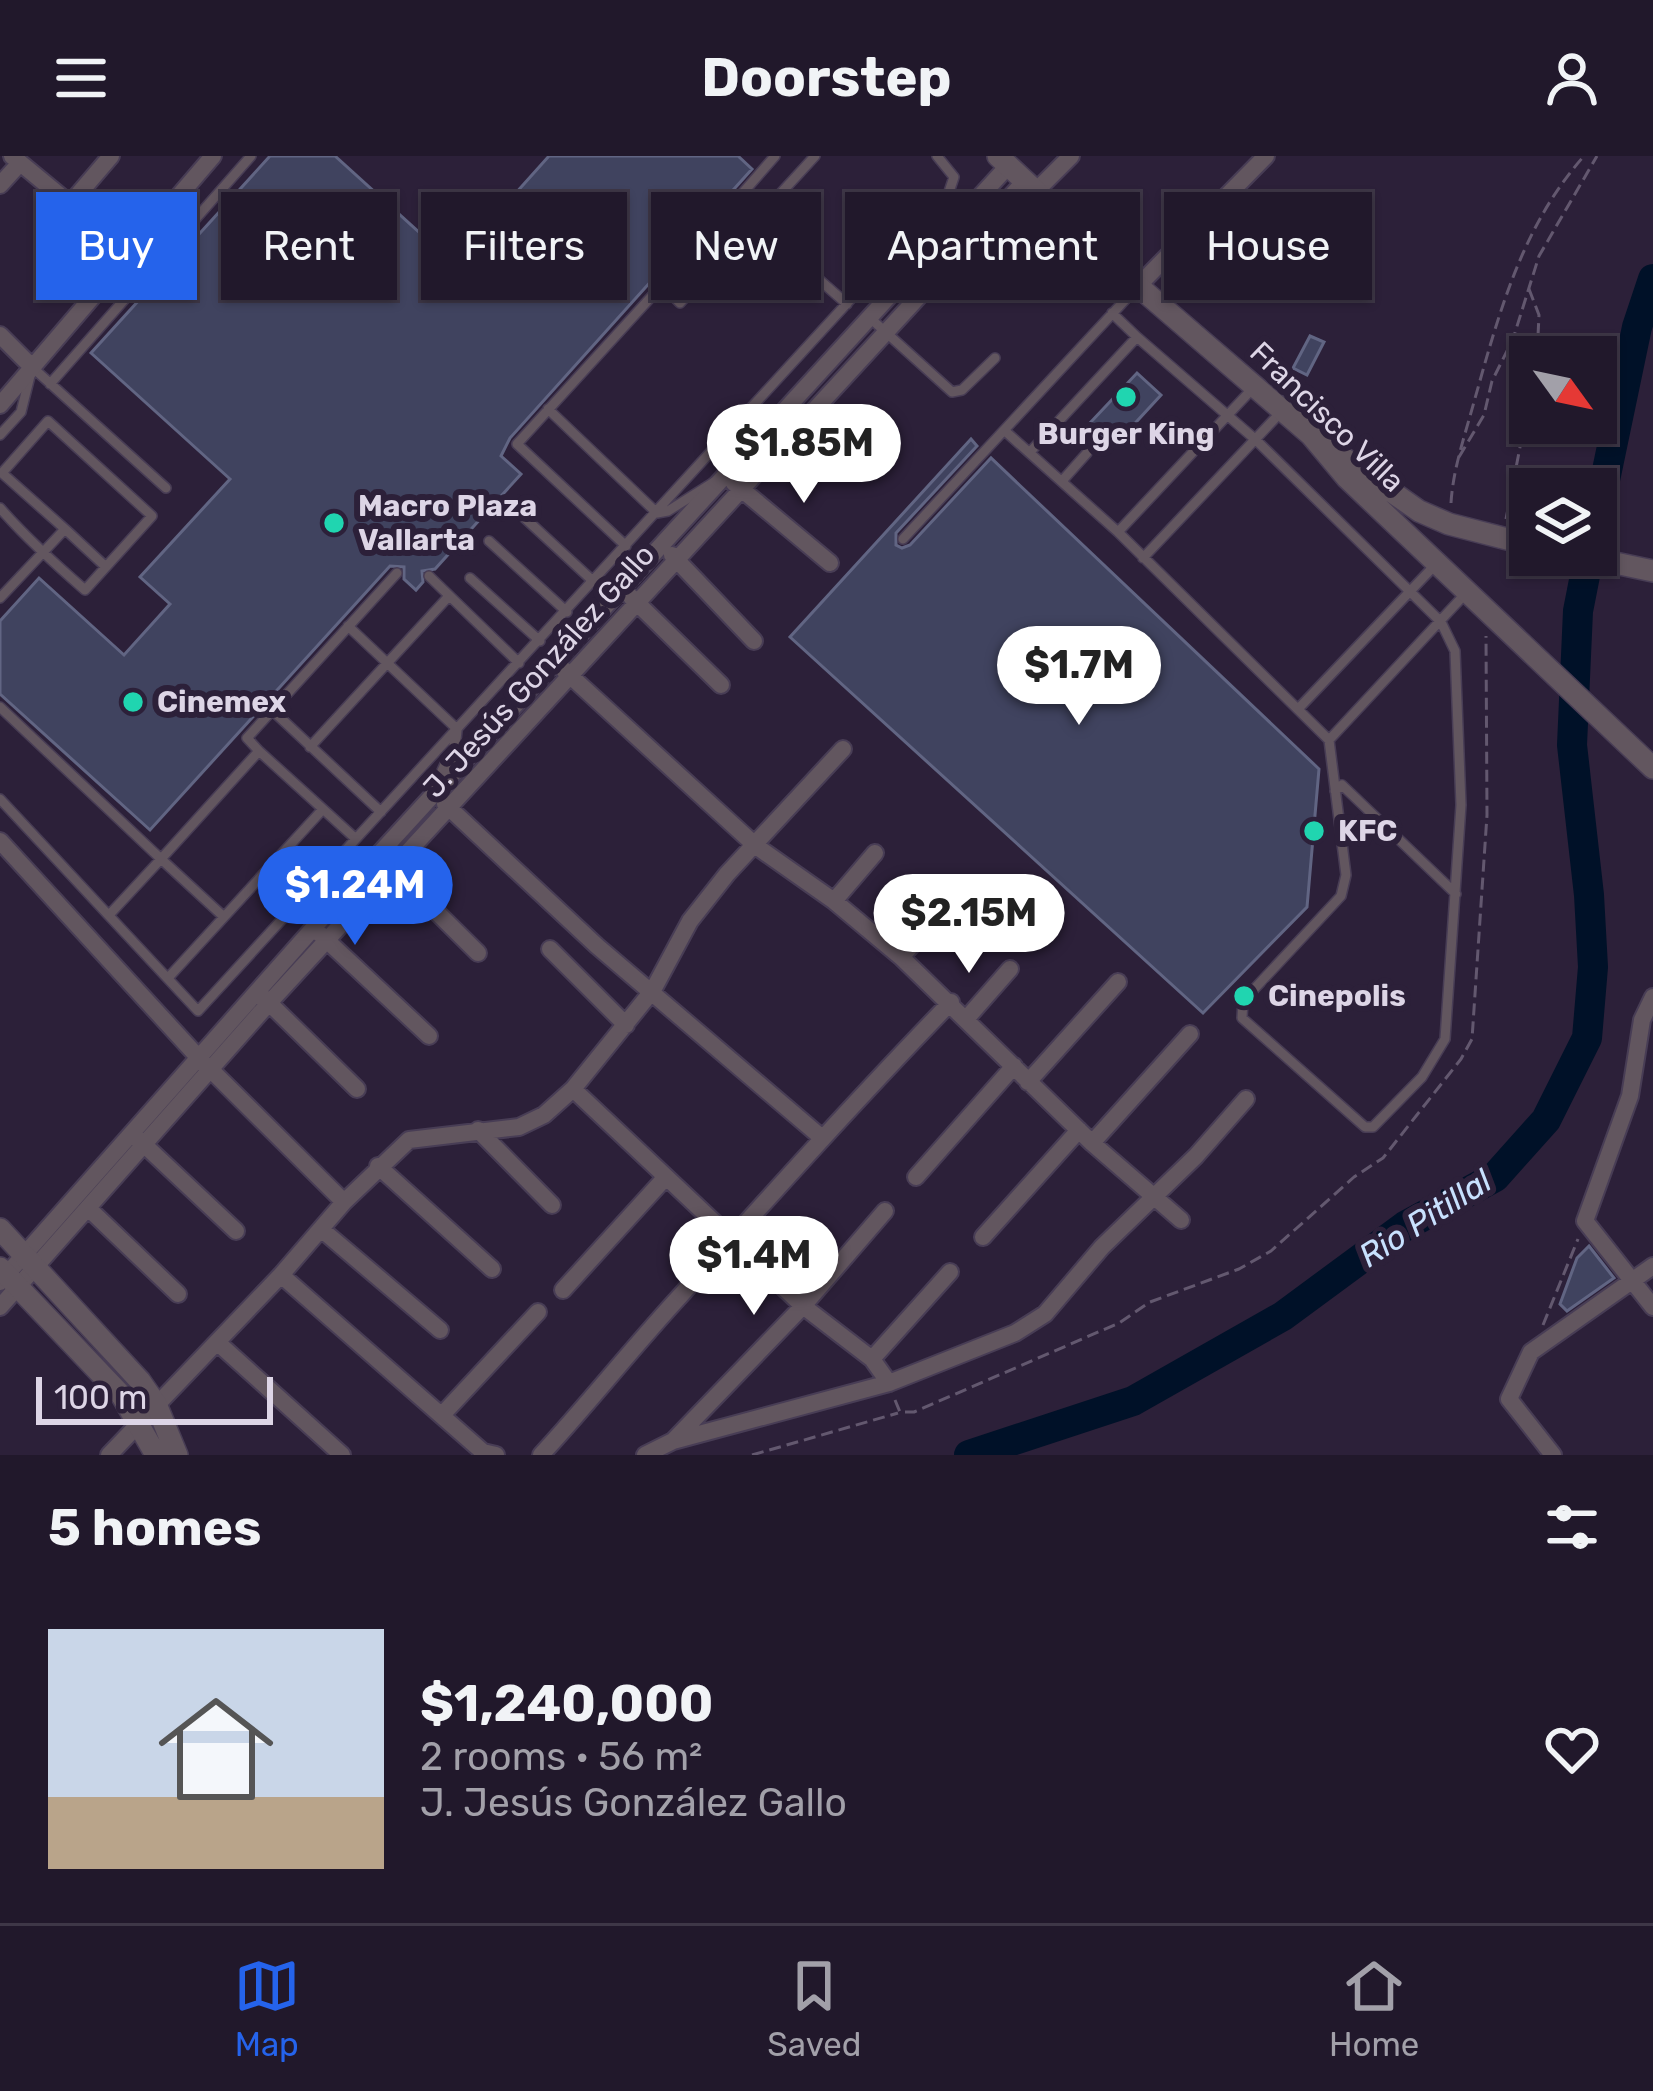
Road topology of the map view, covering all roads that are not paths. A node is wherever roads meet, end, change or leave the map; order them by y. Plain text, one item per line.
1 (111, 156) edge
2 (213, 156) edge
3 (251, 156) edge
4 (775, 156) edge
5 (814, 156) edge
6 (937, 156) edge
7 (1071, 156) edge
8 (1266, 156) edge
9 (16, 160) edge
10 (1017, 174) edge
11 (0, 185) edge
12 (743, 192) edge
13 (781, 192) edge
14 (821, 281) edge
15 (1140, 284) edge
16 (1140, 288) edge
17 (651, 297) edge
18 (1125, 300) edge
19 (847, 304) junction
20 (1112, 313) junction
21 (870, 319) junction
22 (885, 332) junction
23 (0, 335) edge
24 (1137, 337) junction
25 (995, 358) dead end
26 (32, 367) junction
27 (50, 384) junction
28 (1254, 387) junction
29 (0, 404) edge
30 (548, 409) junction
31 (1282, 410) junction
32 (1228, 415) junction
33 (1005, 430) junction
34 (0, 435) edge
35 (1311, 435) junction
36 (1256, 440) junction
37 (1030, 452) junction
38 (1087, 453) dead end
39 (725, 478) junction
40 (1062, 481) junction
41 (166, 488) dead end
42 (743, 489) junction
43 (0, 508) edge
44 (515, 509) dead end
45 (656, 513) junction
46 (0, 518) edge
47 (64, 530) junction
48 (21, 532) junction
49 (1118, 532) junction
50 (903, 539) dead end
51 (1509, 540) edge
52 (489, 541) dead end
53 (626, 546) junction
54 (663, 546) junction
55 (42, 552) junction
56 (1143, 558) junction
57 (677, 560) junction
58 (830, 563) dead end
59 (1437, 563) junction
60 (1617, 563) edge
61 (106, 567) junction
62 (1653, 572) edge
63 (397, 573) dead end
64 (429, 576) dead end
65 (470, 578) dead end
66 (594, 582) junction
67 (624, 590) junction
68 (1410, 592) junction
69 (1467, 592) junction
70 (449, 596) junction
71 (0, 598) edge
72 (638, 604) junction
73 (567, 612) junction
74 (1441, 622) junction
75 (348, 626) junction
76 (540, 641) junction
77 (754, 641) dead end
78 (554, 662) junction
79 (519, 663) junction
80 (388, 664) junction
81 (572, 677) junction
82 (721, 685) dead end
83 (0, 707) edge
84 (1299, 708) junction
85 (272, 710) junction
86 (457, 728) junction
87 (1329, 740) junction
88 (310, 747) junction
89 (842, 749) dead end
90 (260, 751) junction
91 (1645, 760) edge
92 (1335, 791) junction
93 (436, 793) junction
94 (0, 799) edge
95 (323, 808) junction
96 (450, 810) junction
97 (381, 812) junction
98 (356, 838) junction
99 (0, 841) edge
100 (755, 846) junction
101 (875, 853) dead end
102 (379, 854) junction
103 (161, 859) junction
104 (394, 869) junction
105 (1456, 894) junction
106 (834, 902) junction
107 (944, 910) dead end
108 (109, 915) junction
109 (224, 917) junction
110 (321, 934) junction
111 (550, 949) dead end
112 (478, 953) dead end
113 (901, 957) junction
114 (1010, 969) dead end
115 (167, 978) junction
116 (1118, 982) dead end
117 (653, 990) junction
118 (263, 997) junction
119 (1653, 997) edge
120 (950, 1002) junction
121 (967, 1018) junction
122 (626, 1025) junction
123 (1647, 1028) edge
124 (1190, 1034) dead end
125 (429, 1036) dead end
126 (204, 1063) junction
127 (1014, 1066) junction
128 (1028, 1082) junction
129 (357, 1089) dead end
130 (573, 1089) junction
131 (1246, 1099) dead end
132 (478, 1130) junction
133 (1085, 1136) junction
134 (821, 1137) junction
135 (137, 1138) junction
136 (378, 1166) junction
137 (916, 1177) dead end
138 (665, 1178) junction
139 (1155, 1197) junction
140 (344, 1202) junction
141 (552, 1205) dead end
142 (88, 1208) junction
143 (885, 1211) dead end
144 (1181, 1220) dead end
145 (0, 1229) edge
146 (321, 1229) junction
147 (236, 1231) dead end
148 (983, 1237) dead end
149 (732, 1241) junction
150 (30, 1259) junction
151 (1653, 1266) edge
152 (492, 1269) dead end
153 (950, 1272) dead end
154 (281, 1275) junction
155 (6, 1277) edge
156 (1634, 1280) junction
157 (563, 1290) dead end
158 (178, 1294) dead end
159 (803, 1306) junction
160 (1653, 1306) edge
161 (0, 1307) edge
162 (538, 1312) dead end
163 (440, 1330) dead end
164 (218, 1342) junction
165 (872, 1359) junction
166 (889, 1383) junction
167 (157, 1404) junction
168 (442, 1415) junction
169 (138, 1422) junction
170 (673, 1441) junction
171 (109, 1455) edge
172 (156, 1455) edge
173 (177, 1455) edge
174 (342, 1455) edge
175 (496, 1455) edge
176 (541, 1455) edge
177 (645, 1455) edge
178 (1553, 1455) edge

1 - 9 street
2 - 26 street
3 - 27 lane
4 - 12 lane
5 - 13 lane
6 - 19 lane
7 - 10 street
8 - 15 street
9 - 11 street
10 - 21 street, J. Jesús González Gallo
10 - 22 street, J. Jesús González Gallo
14 - 19 lane
16 - 28 street, Francisco Villa
17 - 30 lane
18 - 20 lane
19 - 45 lane
20 - 24 lane
20 - 33 lane
21 - 22 lane
21 - 39 street, J. Jesús González Gallo
22 - 25 lane
22 - 42 street, J. Jesús González Gallo
23 - 26 street
24 - 32 lane
24 - 37 lane
26 - 27 lane
26 - 29 street
26 - 34 lane
27 - 41 lane
28 - 31 street, Francisco Villa
28 - 32 lane
30 - 45 lane
30 - 53 lane
31 - 35 street, Francisco Villa
31 - 36 lane
32 - 36 lane
32 - 49 lane
33 - 37 lane
33 - 50 lane
35 - 51 street
35 - 59 street, Francisco Villa
36 - 56 lane
36 - 68 lane
37 - 40 lane
38 - 40 lane
39 - 42 street
39 - 45 lane
39 - 54 street, J. Jesús González Gallo
40 - 49 lane
42 - 57 street, J. Jesús González Gallo
42 - 58 street
43 - 48 lane
44 - 66 lane
45 - 53 lane
46 - 48 lane
47 - 55 lane
47 - 61 lane
47 - 61 lane
48 - 55 lane
49 - 56 lane
52 - 73 lane
53 - 66 lane
54 - 57 street
54 - 67 street, J. Jesús González Gallo
55 - 61 lane
55 - 71 lane
56 - 84 lane
57 - 72 street, J. Jesús González Gallo
57 - 77 street
59 - 68 lane
59 - 69 street, Francisco Villa
60 - 62 street
63 - 75 lane
64 - 70 lane
65 - 76 lane
66 - 73 lane
67 - 72 street
67 - 78 street, J. Jesús González Gallo
68 - 74 lane
68 - 84 lane
69 - 74 lane
69 - 91 street, Francisco Villa
70 - 79 lane
70 - 80 lane
72 - 81 street, J. Jesús González Gallo
72 - 82 street
73 - 76 lane
74 - 87 lane
74 - 105 lane
75 - 80 lane
75 - 85 lane
76 - 79 lane
78 - 81 street
78 - 93 street, J. Jesús González Gallo
79 - 86 lane
80 - 86 lane
80 - 88 lane
81 - 96 street, J. Jesús González Gallo
81 - 100 street
83 - 103 lane
84 - 87 lane
85 - 88 lane
85 - 90 lane
86 - 93 lane
86 - 97 lane
87 - 92 lane
88 - 97 lane
89 - 100 street
90 - 95 lane
90 - 103 lane
92 - 105 lane
92 - 105 lane
93 - 96 street
93 - 102 street, J. Jesús González Gallo
94 - 108 lane
95 - 98 lane
95 - 109 lane
96 - 104 street, J. Jesús González Gallo
96 - 117 street
97 - 98 lane
98 - 115 lane
99 - 126 street
100 - 106 street
100 - 117 street
101 - 106 street
102 - 104 street
102 - 110 street, J. Jesús González Gallo
103 - 108 lane
103 - 109 lane
104 - 110 street, J. Jesús González Gallo
104 - 112 street
106 - 113 street
107 - 113 street
108 - 115 lane
109 - 115 lane
110 - 118 street, J. Jesús González Gallo
110 - 125 street
111 - 122 street
113 - 120 street
114 - 121 street
116 - 128 street
117 - 122 street
117 - 134 street
118 - 126 street, J. Jesús González Gallo
118 - 129 street
119 - 123 street
120 - 121 street
120 - 134 street
121 - 127 street
122 - 130 street
123 - 156 street
124 - 133 street
126 - 135 street, J. Jesús González Gallo
126 - 140 street
127 - 128 street
127 - 137 street
128 - 133 street
130 - 132 street
130 - 138 street
131 - 139 street
132 - 136 street
132 - 141 street
133 - 139 street
133 - 148 street
134 - 149 street
135 - 142 street, J. Jesús González Gallo
135 - 147 street
135 - 150 street, J. Jesús González Gallo
136 - 140 street
136 - 152 street
138 - 149 street
138 - 157 street
139 - 144 street
139 - 166 street
140 - 146 street
142 - 150 street, J. Jesús González Gallo
142 - 158 street
143 - 159 street
145 - 150 street
146 - 154 street
146 - 163 street
149 - 159 street
149 - 176 street
150 - 155 street, J. Jesús González Gallo
150 - 167 street
151 - 156 street
153 - 165 street
154 - 164 street
154 - 168 street
155 - 161 street, J. Jesús González Gallo
155 - 169 street
156 - 160 street
156 - 178 street
159 - 165 street
159 - 170 street
162 - 168 street
164 - 167 street
164 - 174 street
165 - 166 street
166 - 170 street
167 - 169 street
167 - 173 street
168 - 175 street
169 - 171 street
169 - 172 street
170 - 177 street

